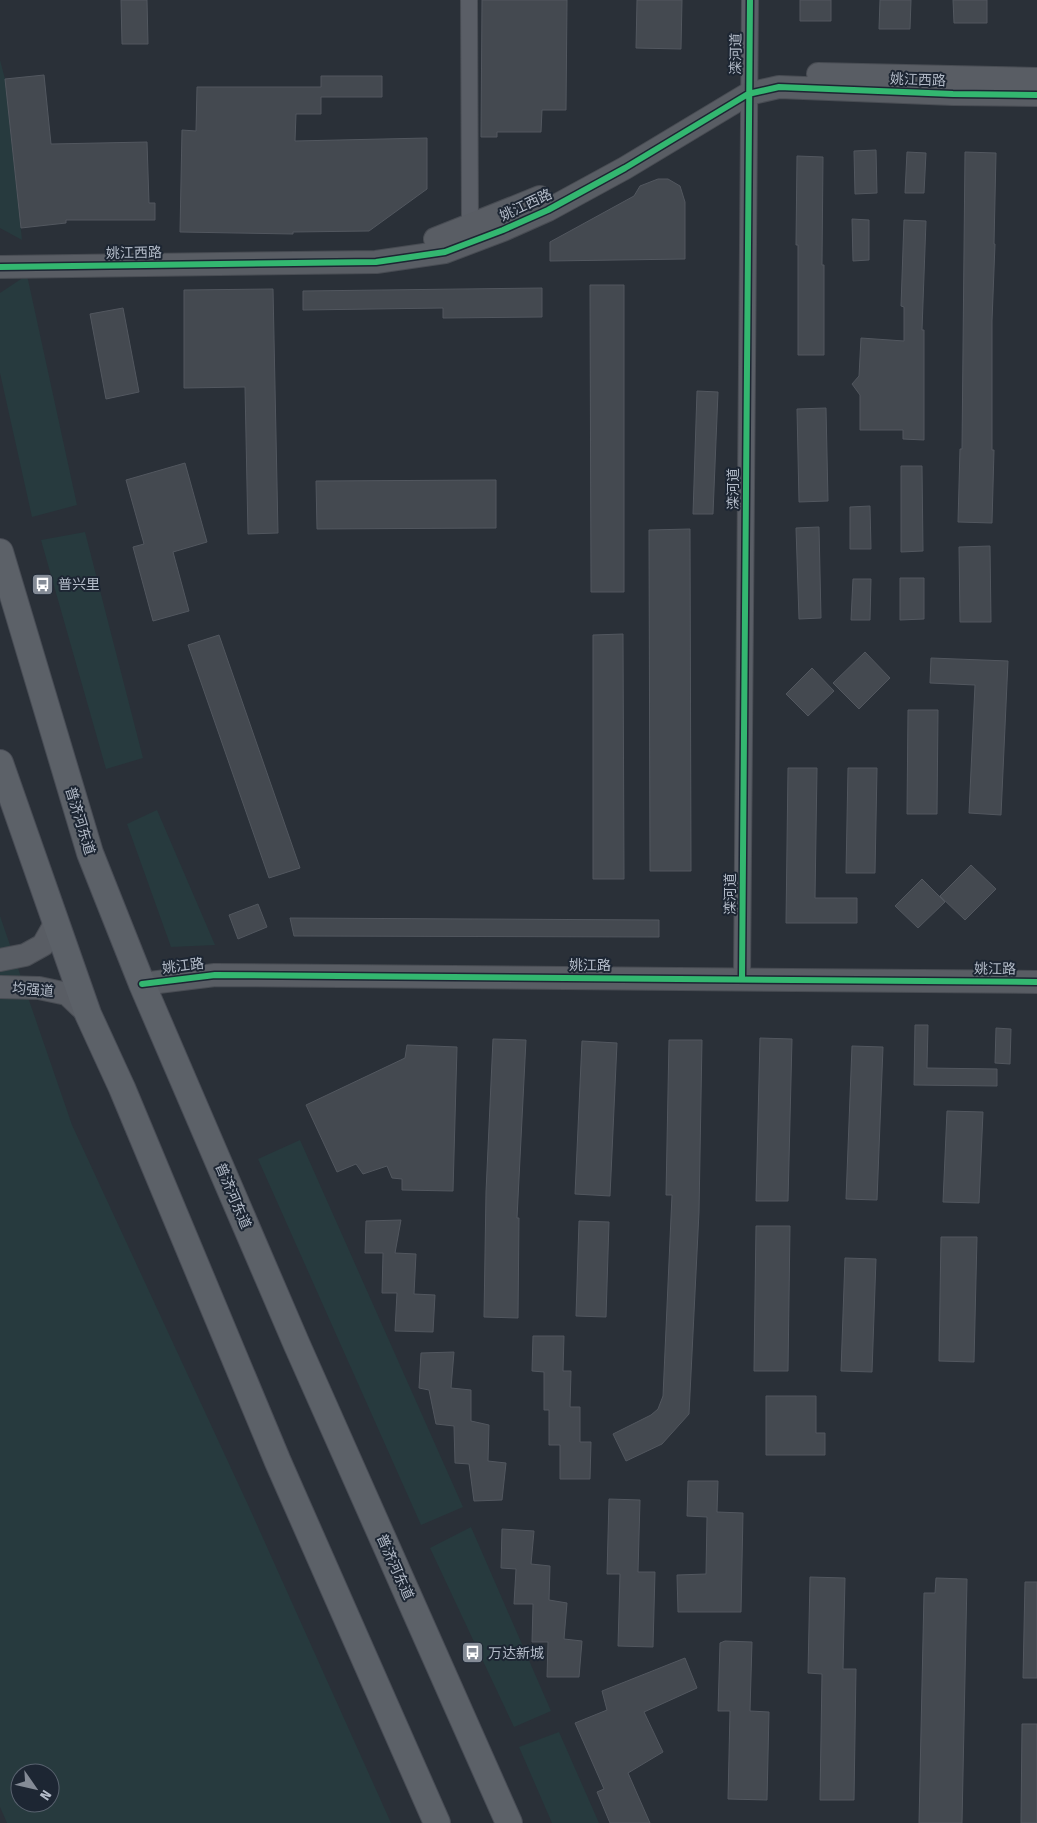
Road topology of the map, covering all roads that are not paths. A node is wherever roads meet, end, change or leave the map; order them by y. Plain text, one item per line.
1 (469, 0) edge
2 (750, 0) edge
3 (1037, 79) edge
4 (749, 87) junction
5 (1037, 95) edge
6 (470, 226) junction
7 (0, 252) edge
8 (0, 267) edge
9 (0, 552) edge
10 (0, 763) edge
11 (56, 922) junction
12 (0, 960) edge
13 (742, 979) junction
14 (1037, 982) edge
15 (142, 984) junction
16 (0, 987) edge
17 (88, 1014) junction
18 (437, 1823) edge
19 (509, 1823) edge

1 - 6 street
2 - 4 street, 滦河道
3 - 4 street, 姚江西路
4 - 5 street, 姚江西路
4 - 6 street, 姚江西路
4 - 8 street, 姚江西路
4 - 13 street, 滦河道
6 - 7 street, 姚江西路
9 - 15 main road, 普济河东道
10 - 11 main road
11 - 12 street
11 - 17 main road
13 - 14 street, 姚江路
13 - 15 street, 姚江路
15 - 19 main road, 普济河东道
16 - 17 street, 均强道
17 - 18 main road

